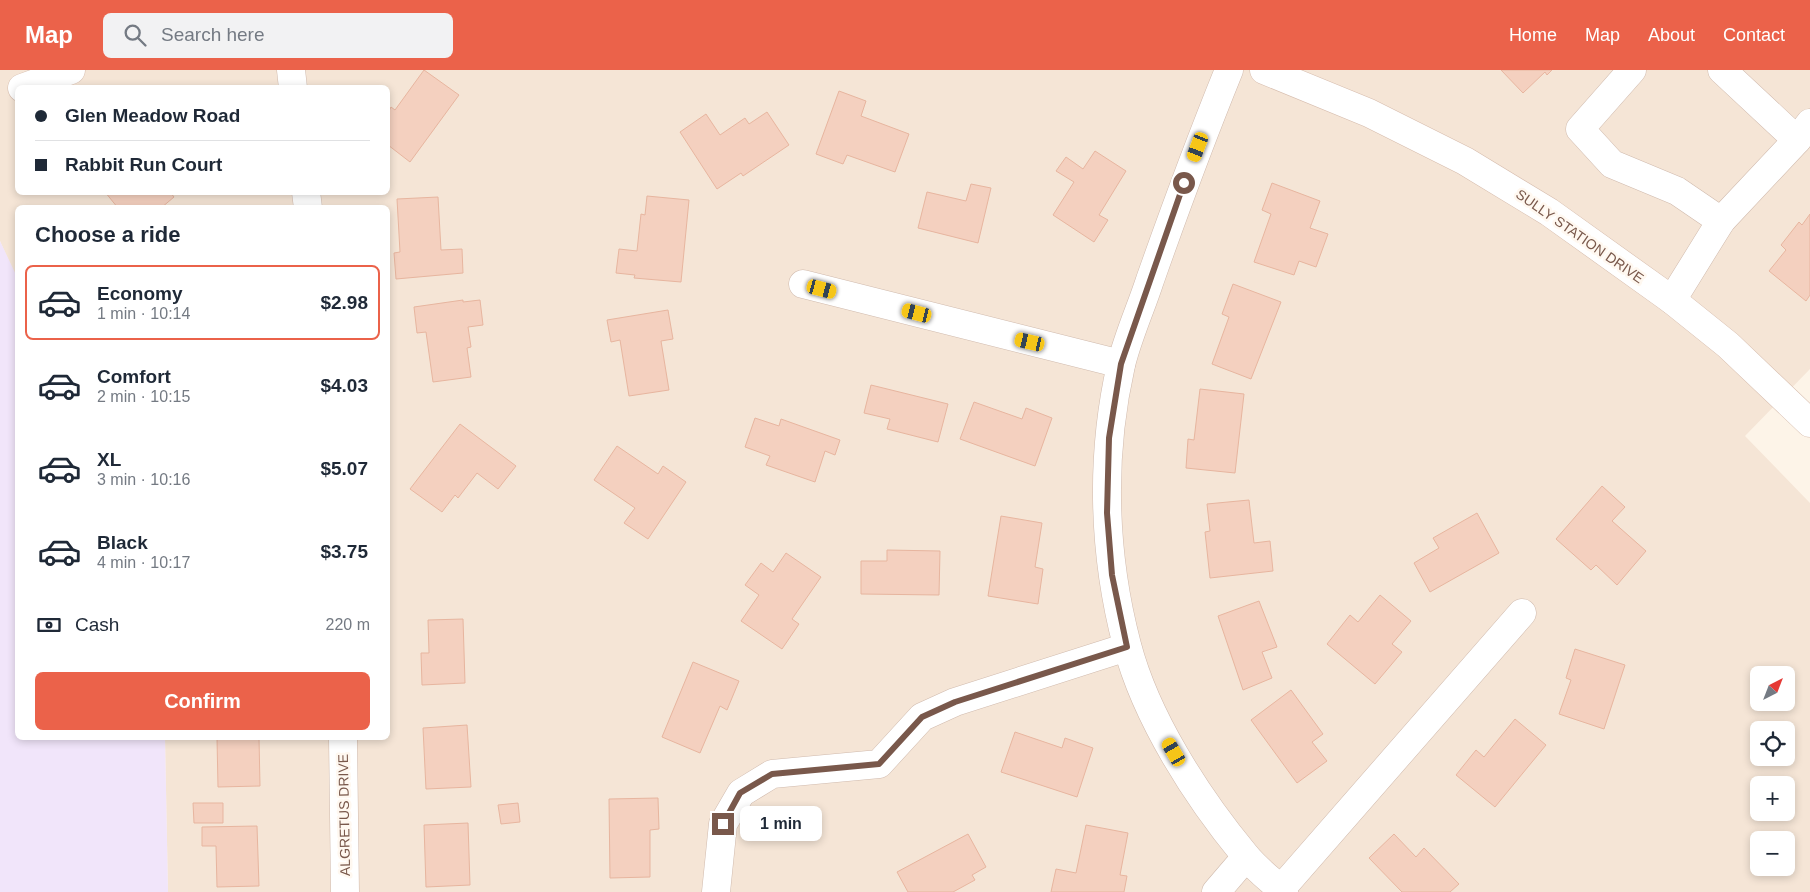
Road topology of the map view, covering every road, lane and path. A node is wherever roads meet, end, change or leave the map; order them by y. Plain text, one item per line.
1 (71, 70) edge
2 (291, 70) edge
3 (1229, 70) edge
4 (1264, 70) edge
5 (1632, 70) edge
6 (1722, 70) edge
7 (30, 85) edge
8 (293, 85) edge
9 (15, 90) edge
10 (0, 96) edge
11 (1803, 132) edge
12 (1721, 221) junction
13 (803, 284) dead end
14 (1672, 300) junction
15 (1121, 364) junction
16 (1810, 423) edge
17 (1522, 613) dead end
18 (1127, 647) junction
19 (343, 740) edge
20 (1246, 857) junction
21 (1282, 890) edge
22 (345, 892) edge
23 (716, 892) edge
24 (1216, 892) edge

1 - 7 street
2 - 8 street
3 - 15 street
4 - 14 street, SULLY STATION DRIVE
5 - 12 street
6 - 11 street
9 - 10 street
11 - 12 street
12 - 14 street
13 - 15 street
14 - 16 street, SULLY STATION DRIVE
15 - 18 street
17 - 21 street
18 - 20 street
18 - 23 street
19 - 22 street, ALGRETUS DRIVE
20 - 21 street
20 - 24 street

